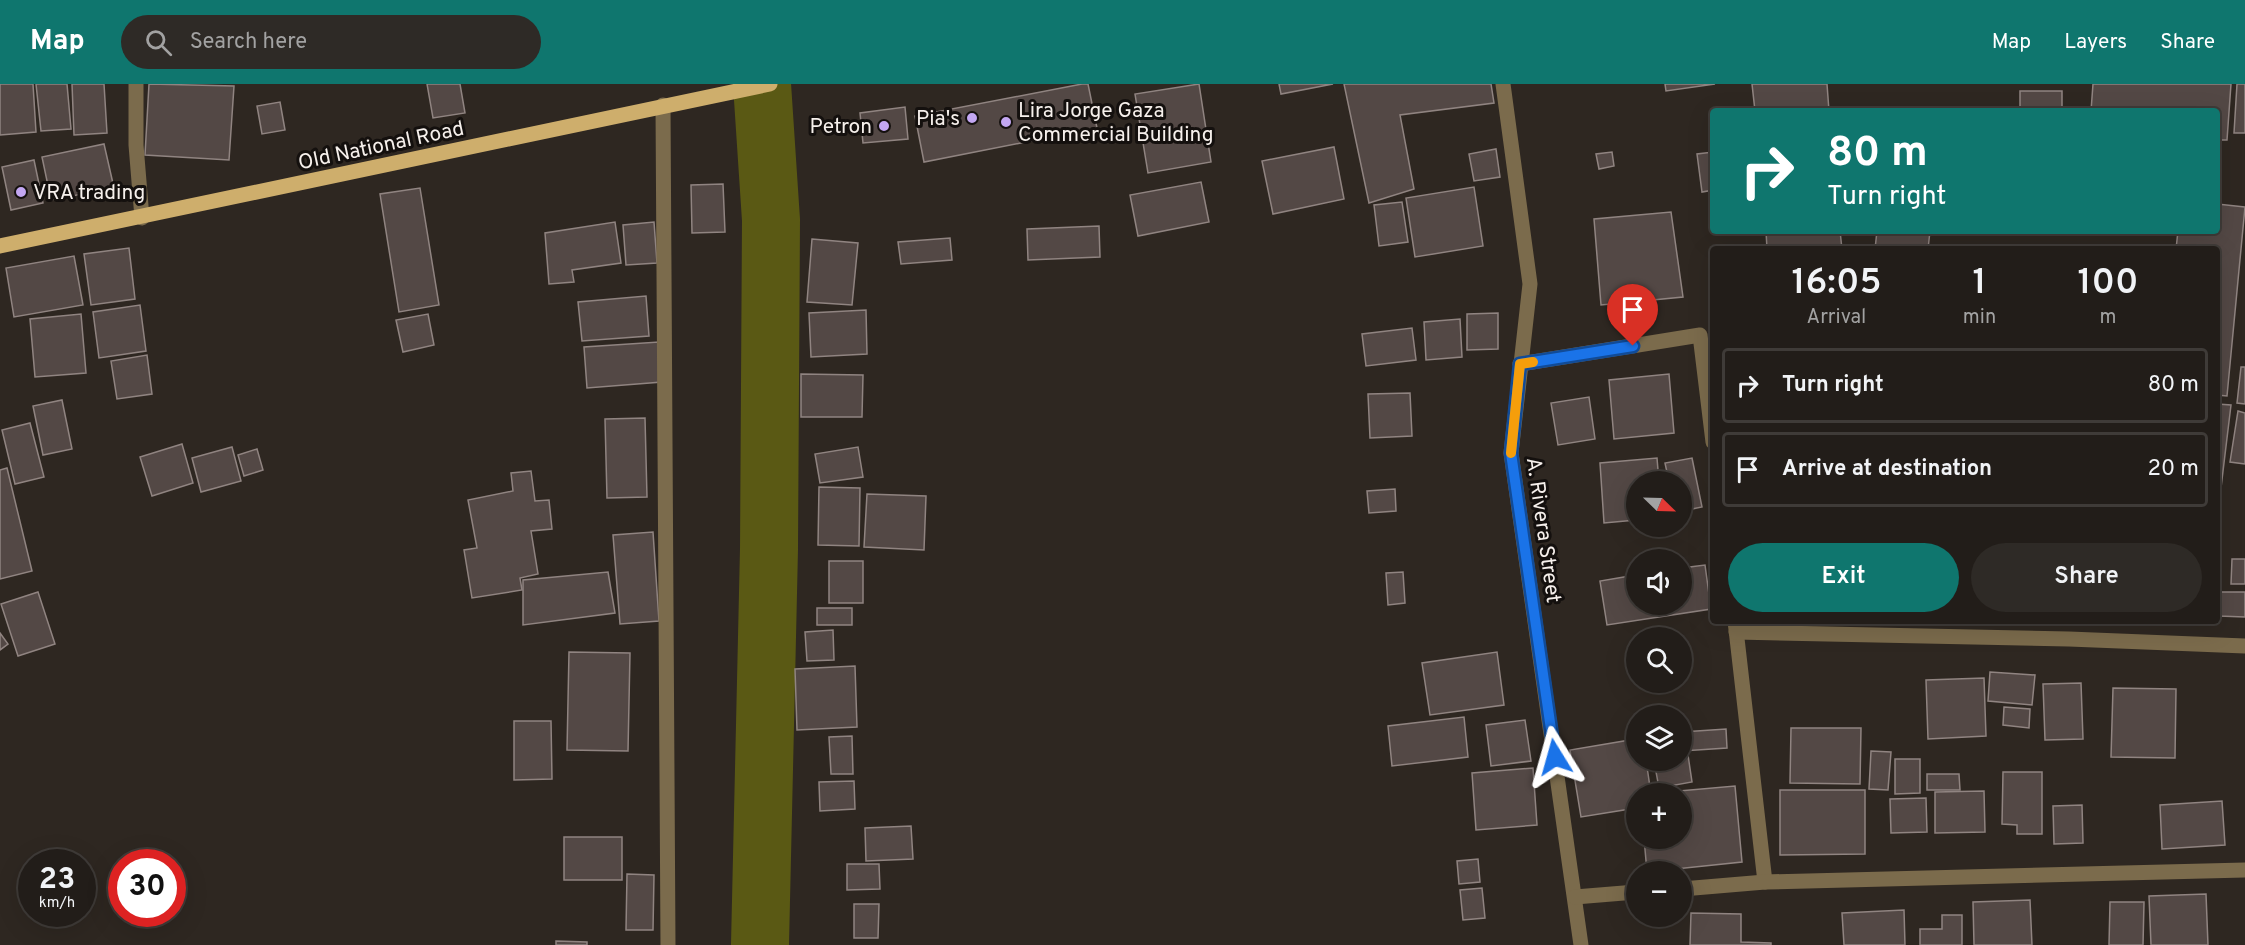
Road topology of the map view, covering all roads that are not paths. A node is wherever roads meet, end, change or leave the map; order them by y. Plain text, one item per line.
1 (136, 84) edge
2 (770, 84) edge
3 (1503, 84) edge
4 (663, 105) junction
5 (141, 218) junction
6 (0, 246) edge
7 (1520, 364) junction
8 (1710, 417) edge
9 (1735, 626) edge
10 (2245, 646) edge
11 (2245, 870) edge
12 (1765, 882) junction
13 (1692, 888) edge
14 (1626, 893) edge
15 (1575, 897) junction
16 (668, 945) edge
17 (1581, 945) edge

1 - 5 street
2 - 4 main road, Old National Road
3 - 7 street, A. Rivera Street
4 - 5 main road, Old National Road
4 - 16 street
5 - 6 main road, Old National Road
7 - 8 street
7 - 15 street, A. Rivera Street
9 - 10 street
9 - 12 street
11 - 12 street
12 - 13 street
14 - 15 street
15 - 17 street, A. Rivera Street

